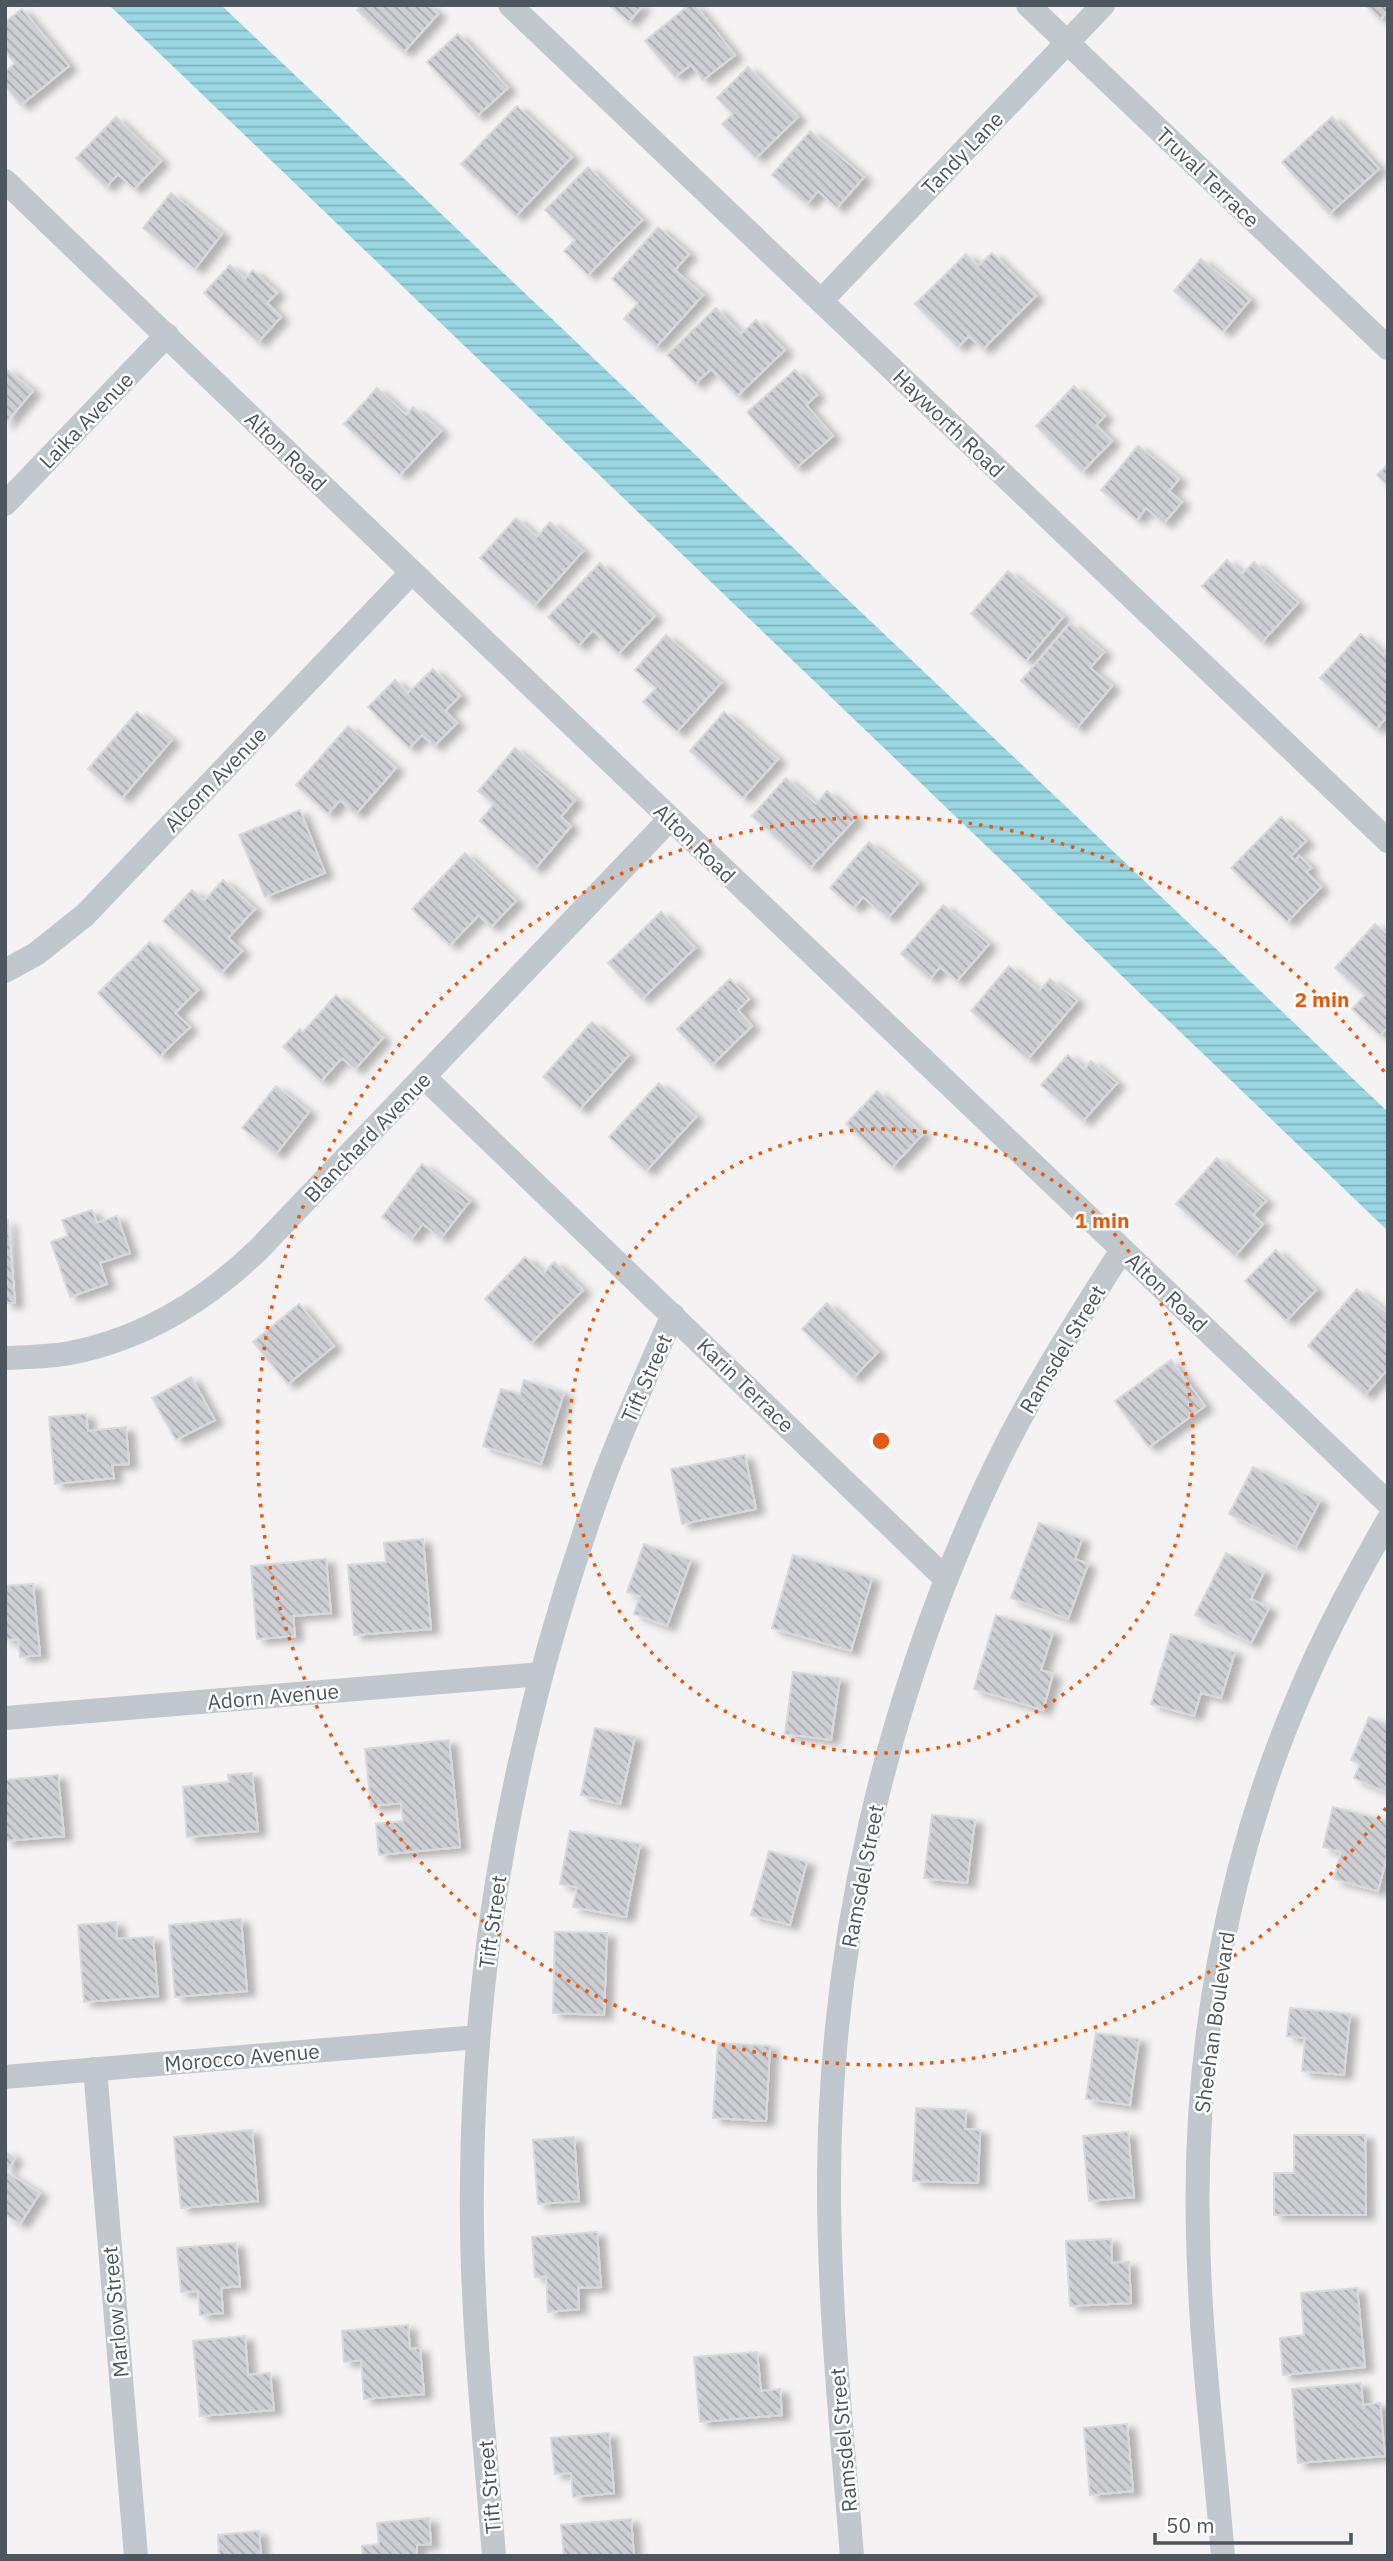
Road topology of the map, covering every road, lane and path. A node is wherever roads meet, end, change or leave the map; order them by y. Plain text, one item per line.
1 (510, 5) edge
2 (1028, 5) edge
3 (1103, 5) edge
4 (1067, 43) junction
5 (5, 181) edge
6 (821, 301) junction
7 (167, 335) junction
8 (1388, 348) edge
9 (5, 504) edge
10 (412, 572) junction
11 (670, 819) junction
12 (1388, 841) edge
13 (5, 971) edge
14 (424, 1077) junction
15 (1122, 1250) junction
16 (673, 1315) junction
17 (5, 1359) edge
18 (1388, 1503) edge
19 (1388, 1520) edge
20 (946, 1579) junction
21 (541, 1674) junction
22 (5, 1718) edge
23 (478, 2037) junction
24 (95, 2069) junction
25 (5, 2077) edge
26 (135, 2556) edge
27 (495, 2556) edge
28 (852, 2556) edge
29 (1223, 2556) edge

1 - 6 street, Hayworth Road
2 - 4 street, Truval Terrace
3 - 4 street, Tandy Lane
4 - 6 street, Tandy Lane
4 - 8 street, Truval Terrace
5 - 7 street, Alton Road
6 - 12 street, Hayworth Road
7 - 9 street, Laika Avenue
7 - 10 street, Alton Road
10 - 11 street, Alton Road
10 - 13 street, Alcorn Avenue
11 - 14 street, Blanchard Avenue
11 - 15 street, Alton Road
14 - 16 street, Karin Terrace
14 - 17 street, Blanchard Avenue
15 - 18 street, Alton Road
15 - 20 street, Ramsdel Street
16 - 20 street, Karin Terrace
16 - 21 street, Tift Street
19 - 29 street, Sheehan Boulevard
20 - 28 street, Ramsdel Street
21 - 22 street, Adorn Avenue
21 - 23 street, Tift Street
23 - 24 street, Morocco Avenue
23 - 27 street, Tift Street
24 - 25 street, Morocco Avenue
24 - 26 street, Marlow Street

